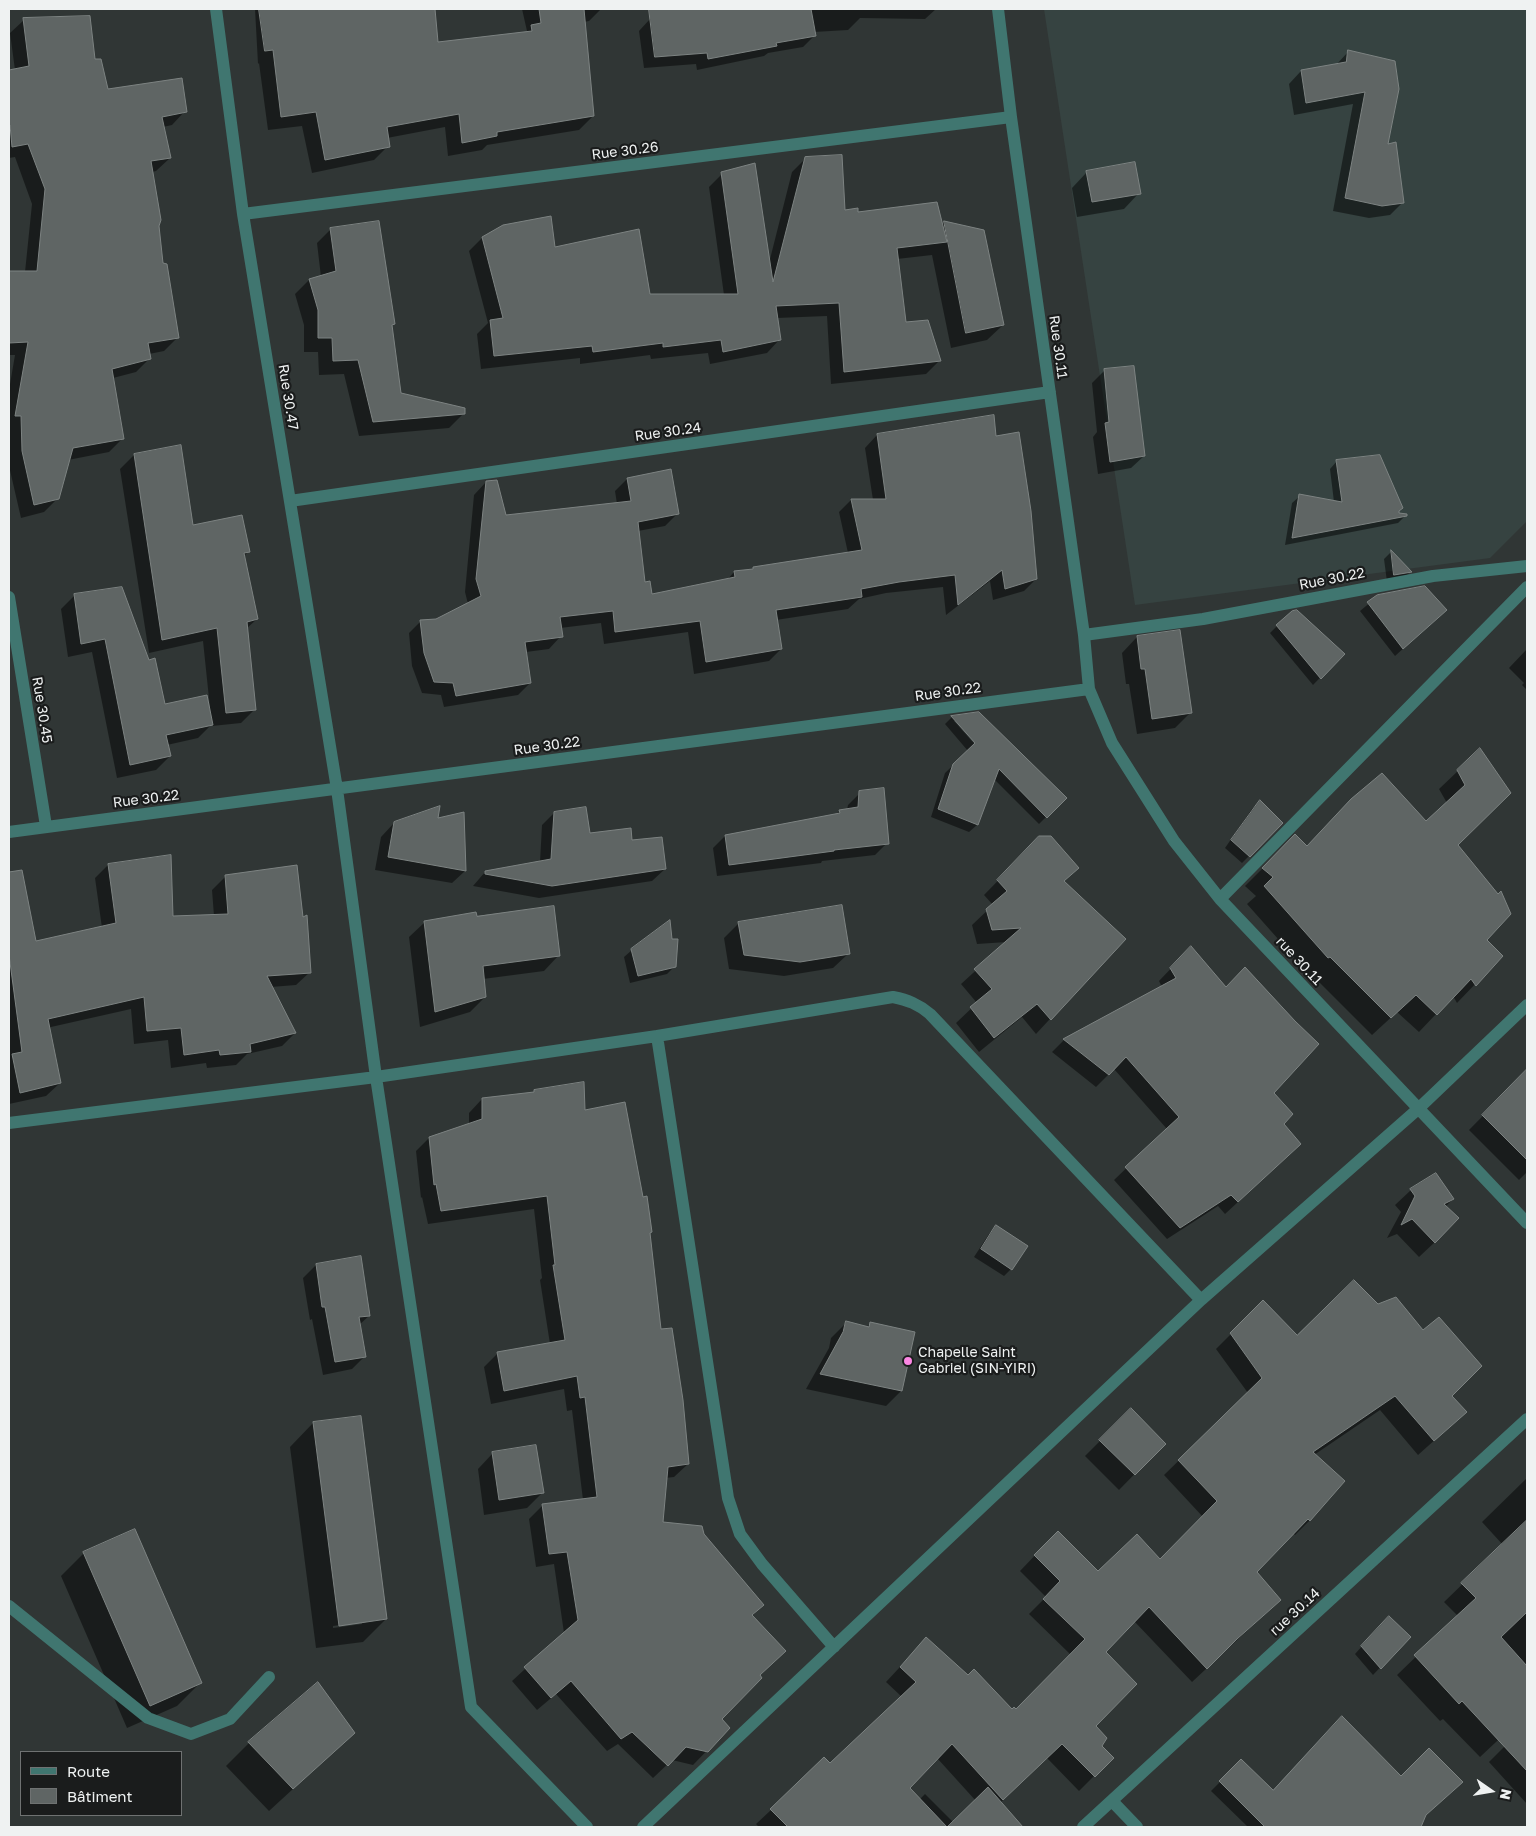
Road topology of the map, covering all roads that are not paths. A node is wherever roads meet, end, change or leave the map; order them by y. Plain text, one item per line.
1 (216, 9) edge
2 (998, 9) edge
3 (1011, 117) junction
4 (243, 214) junction
5 (1050, 392) junction
6 (290, 501) junction
7 (1527, 566) edge
8 (1527, 588) edge
9 (9, 597) edge
10 (1084, 635) junction
11 (1089, 688) junction
12 (337, 789) junction
13 (46, 826) junction
14 (9, 832) edge
15 (1220, 899) junction
16 (1527, 1006) edge
17 (657, 1036) junction
18 (376, 1077) junction
19 (1418, 1109) junction
20 (9, 1123) edge
21 (1527, 1223) edge
22 (1202, 1300) junction
23 (1527, 1419) edge
24 (9, 1606) edge
25 (834, 1647) junction
26 (269, 1677) dead end
27 (1112, 1801) junction
28 (586, 1827) edge
29 (643, 1827) edge
30 (1083, 1827) edge
31 (1137, 1827) edge

1 - 4 street, Rue 30.47
2 - 3 street, Rue 30.11
3 - 4 street, Rue 30.26
3 - 5 street, Rue 30.11
4 - 6 street, Rue 30.47
5 - 6 street, Rue 30.24
5 - 10 street, Rue 30.11
6 - 12 street, Rue 30.47
7 - 10 street, Rue 30.22
8 - 15 street
9 - 13 street, Rue 30.45
10 - 11 street, Rue 30.11
11 - 12 street, Rue 30.22
11 - 15 street, rue 30.11
12 - 13 street, Rue 30.22
12 - 18 street, Rue 30.47
13 - 14 street, Rue 30.22
15 - 19 street, rue 30.11
16 - 19 street
17 - 18 street
17 - 22 street
17 - 25 street
18 - 20 street
18 - 28 street, Rue 30.47
19 - 21 street, rue 30.11
19 - 22 street
22 - 25 street
23 - 27 street, rue 30.14
24 - 26 street
25 - 29 street
27 - 30 street, rue 30.14
27 - 31 street

